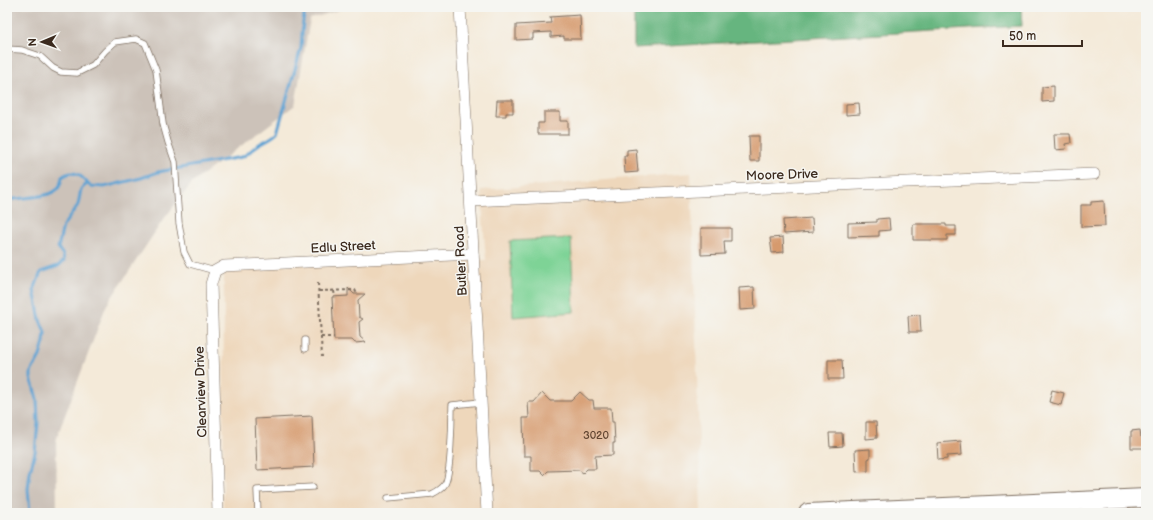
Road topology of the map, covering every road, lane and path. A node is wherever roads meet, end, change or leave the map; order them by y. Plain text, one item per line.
1 (460, 7) edge
2 (7, 49) edge
3 (1094, 174) dead end
4 (471, 201) junction
5 (473, 254) junction
6 (215, 271) junction
7 (318, 283) dead end
8 (319, 291) junction
9 (334, 291) junction
10 (357, 294) dead end
11 (335, 296) dead end
12 (334, 336) dead end
13 (321, 337) junction
14 (305, 340) dead end
15 (305, 348) dead end
16 (322, 357) dead end
17 (481, 402) junction
18 (313, 487) dead end
19 (388, 498) dead end
20 (1146, 498) edge
21 (218, 513) edge
22 (258, 513) edge
23 (487, 513) edge
24 (808, 513) edge

1 - 4 street, Butler Road
2 - 6 lane
3 - 4 street, Moore Drive
4 - 5 street, Butler Road
5 - 6 street, Edlu Street
5 - 17 street, Butler Road
6 - 21 street, Clearview Drive
7 - 8 path
8 - 9 path
8 - 13 path
9 - 10 path
9 - 11 path
12 - 13 path
13 - 16 path
14 - 15 lane
17 - 19 lane
17 - 23 street, Butler Road
18 - 22 lane
20 - 24 main road

